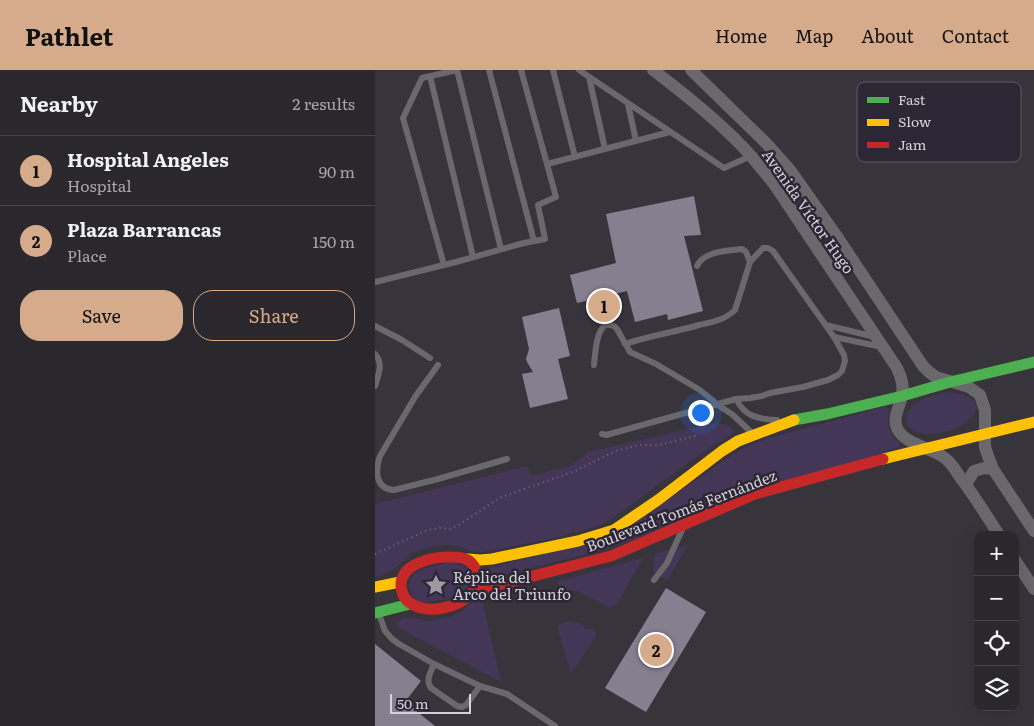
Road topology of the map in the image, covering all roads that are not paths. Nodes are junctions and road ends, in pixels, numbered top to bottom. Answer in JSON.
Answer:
{"nodes":[{"id":1,"x":457,"y":70,"type":"edge"},
{"id":2,"x":489,"y":70,"type":"edge"},
{"id":3,"x":521,"y":70,"type":"edge"},
{"id":4,"x":553,"y":70,"type":"edge"},
{"id":5,"x":579,"y":70,"type":"edge"},
{"id":6,"x":691,"y":70,"type":"edge"},
{"id":7,"x":660,"y":72,"type":"edge"},
{"id":8,"x":430,"y":76,"type":"junction"},
{"id":9,"x":589,"y":77,"type":"junction"},
{"id":10,"x":629,"y":104,"type":"junction"},
{"id":11,"x":670,"y":132,"type":"junction"},
{"id":12,"x":636,"y":140,"type":"junction"},
{"id":13,"x":605,"y":149,"type":"junction"},
{"id":14,"x":751,"y":156,"type":"junction"},
{"id":15,"x":575,"y":157,"type":"junction"},
{"id":16,"x":547,"y":164,"type":"junction"},
{"id":17,"x":790,"y":170,"type":"junction"},
{"id":18,"x":774,"y":184,"type":"junction"},
{"id":19,"x":534,"y":241,"type":"junction"},
{"id":20,"x":501,"y":249,"type":"junction"},
{"id":21,"x":473,"y":257,"type":"junction"},
{"id":22,"x":750,"y":262,"type":"junction"},
{"id":23,"x":444,"y":265,"type":"junction"},
{"id":24,"x":697,"y":266,"type":"dead end"},
{"id":25,"x":375,"y":282,"type":"edge"},
{"id":26,"x":826,"y":325,"type":"junction"},
{"id":27,"x":375,"y":326,"type":"edge"},
{"id":28,"x":834,"y":337,"type":"junction"},
{"id":29,"x":880,"y":342,"type":"junction"},
{"id":30,"x":625,"y":344,"type":"junction"},
{"id":31,"x":375,"y":354,"type":"edge"},
{"id":32,"x":430,"y":358,"type":"dead end"},
{"id":33,"x":1034,"y":362,"type":"edge"},
{"id":34,"x":438,"y":365,"type":"dead end"},
{"id":35,"x":594,"y":365,"type":"dead end"},
{"id":36,"x":950,"y":382,"type":"junction"},
{"id":37,"x":375,"y":386,"type":"edge"},
{"id":38,"x":902,"y":396,"type":"junction"},
{"id":39,"x":736,"y":400,"type":"junction"},
{"id":40,"x":718,"y":405,"type":"junction"},
{"id":41,"x":789,"y":421,"type":"junction"},
{"id":42,"x":1034,"y":422,"type":"edge"},
{"id":43,"x":985,"y":433,"type":"junction"},
{"id":44,"x":602,"y":434,"type":"dead end"},
{"id":45,"x":753,"y":435,"type":"junction"},
{"id":46,"x":925,"y":448,"type":"junction"},
{"id":47,"x":507,"y":459,"type":"dead end"},
{"id":48,"x":993,"y":469,"type":"junction"},
{"id":49,"x":966,"y":484,"type":"junction"},
{"id":50,"x":684,"y":524,"type":"junction"},
{"id":51,"x":996,"y":531,"type":"edge"},
{"id":52,"x":1034,"y":531,"type":"edge"},
{"id":53,"x":468,"y":559,"type":"junction"},
{"id":54,"x":1019,"y":566,"type":"edge"},
{"id":55,"x":654,"y":580,"type":"dead end"},
{"id":56,"x":400,"y":582,"type":"junction"},
{"id":57,"x":375,"y":587,"type":"edge"},
{"id":58,"x":1034,"y":589,"type":"edge"},
{"id":59,"x":475,"y":591,"type":"junction"},
{"id":60,"x":410,"y":604,"type":"junction"},
{"id":61,"x":377,"y":613,"type":"edge"},
{"id":62,"x":434,"y":664,"type":"junction"},
{"id":63,"x":480,"y":686,"type":"junction"},
{"id":64,"x":555,"y":726,"type":"edge"}],
"edges":[{"from":1,"to":8,"type":"lane"},
{"from":1,"to":20,"type":"lane"},
{"from":2,"to":19,"type":"lane"},
{"from":3,"to":16,"type":"lane"},
{"from":4,"to":15,"type":"lane"},
{"from":5,"to":9,"type":"lane"},
{"from":6,"to":17,"type":"street","name":"Avenida Víctor Hugo"},
{"from":7,"to":14,"type":"street","name":"Avenida Víctor Hugo"},
{"from":8,"to":21,"type":"lane"},
{"from":8,"to":23,"type":"lane"},
{"from":9,"to":10,"type":"lane"},
{"from":9,"to":13,"type":"lane"},
{"from":10,"to":11,"type":"lane"},
{"from":10,"to":12,"type":"lane"},
{"from":11,"to":12,"type":"lane"},
{"from":11,"to":14,"type":"lane"},
{"from":12,"to":13,"type":"lane"},
{"from":13,"to":15,"type":"lane"},
{"from":14,"to":18,"type":"street","name":"Avenida Víctor Hugo"},
{"from":15,"to":16,"type":"lane"},
{"from":16,"to":19,"type":"lane"},
{"from":17,"to":18,"type":"street"},
{"from":17,"to":36,"type":"street","name":"Avenida Víctor Hugo"},
{"from":18,"to":29,"type":"street","name":"Avenida Víctor Hugo"},
{"from":19,"to":20,"type":"lane"},
{"from":20,"to":21,"type":"lane"},
{"from":21,"to":23,"type":"lane"},
{"from":22,"to":24,"type":"lane"},
{"from":22,"to":26,"type":"lane"},
{"from":22,"to":30,"type":"lane"},
{"from":23,"to":25,"type":"lane"},
{"from":26,"to":28,"type":"lane"},
{"from":26,"to":29,"type":"lane"},
{"from":27,"to":32,"type":"lane"},
{"from":28,"to":29,"type":"lane"},
{"from":28,"to":39,"type":"lane"},
{"from":29,"to":38,"type":"street","name":"Avenida Víctor Hugo"},
{"from":30,"to":35,"type":"lane"},
{"from":30,"to":40,"type":"lane"},
{"from":31,"to":37,"type":"lane"},
{"from":33,"to":36,"type":"main road","name":"Boulevard Tomás Fernández"},
{"from":34,"to":47,"type":"lane"},
{"from":36,"to":38,"type":"main road","name":"Boulevard Tomás Fernández"},
{"from":36,"to":43,"type":"street"},
{"from":38,"to":41,"type":"main road","name":"Boulevard Tomás Fernández"},
{"from":38,"to":46,"type":"street"},
{"from":39,"to":40,"type":"lane"},
{"from":39,"to":41,"type":"lane"},
{"from":40,"to":44,"type":"lane"},
{"from":40,"to":45,"type":"lane"},
{"from":41,"to":45,"type":"main road","name":"Boulevard Tomás Fernández"},
{"from":42,"to":43,"type":"main road","name":"Boulevard Tomás Fernández"},
{"from":43,"to":46,"type":"main road","name":"Boulevard Tomás Fernández"},
{"from":43,"to":48,"type":"street"},
{"from":45,"to":53,"type":"main road","name":"Boulevard Tomás Fernández"},
{"from":46,"to":49,"type":"street"},
{"from":46,"to":50,"type":"main road","name":"Boulevard Tomás Fernández"},
{"from":48,"to":49,"type":"street"},
{"from":48,"to":52,"type":"street"},
{"from":49,"to":51,"type":"street"},
{"from":50,"to":55,"type":"lane"},
{"from":50,"to":59,"type":"main road","name":"Boulevard Tomás Fernández"},
{"from":53,"to":56,"type":"main road"},
{"from":53,"to":59,"type":"main road"},
{"from":54,"to":58,"type":"street"},
{"from":56,"to":57,"type":"main road"},
{"from":56,"to":60,"type":"main road"},
{"from":59,"to":60,"type":"main road"},
{"from":60,"to":61,"type":"main road"},
{"from":61,"to":62,"type":"lane"},
{"from":62,"to":63,"type":"lane"},
{"from":62,"to":63,"type":"lane"},
{"from":63,"to":64,"type":"lane"}]}
